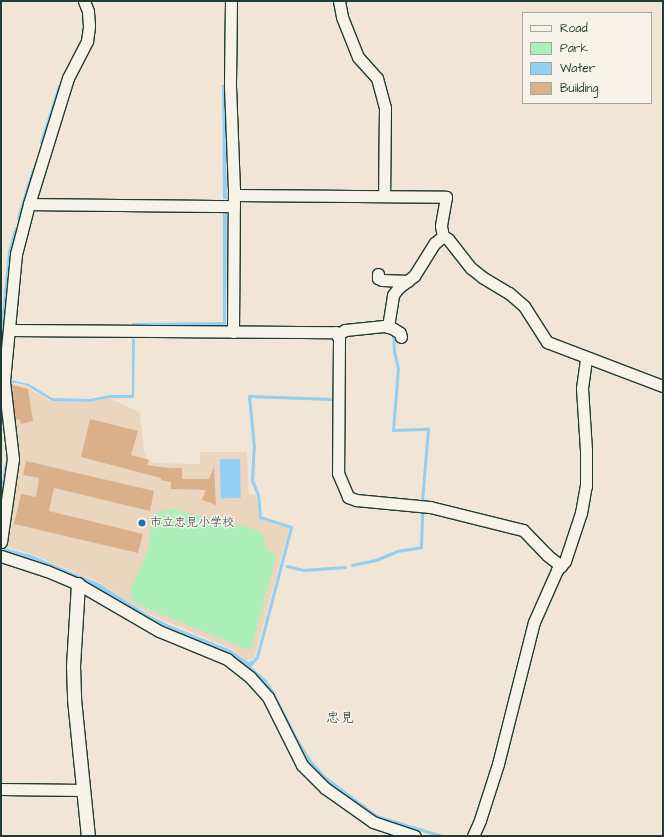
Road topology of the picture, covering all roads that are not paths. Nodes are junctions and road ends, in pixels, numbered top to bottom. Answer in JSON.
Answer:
{"nodes":[{"id":1,"x":84,"y":1,"type":"edge"},
{"id":2,"x":231,"y":1,"type":"edge"},
{"id":3,"x":339,"y":1,"type":"edge"},
{"id":4,"x":384,"y":196,"type":"junction"},
{"id":5,"x":234,"y":201,"type":"junction"},
{"id":6,"x":29,"y":204,"type":"junction"},
{"id":7,"x":443,"y":236,"type":"junction"},
{"id":8,"x":378,"y":274,"type":"dead end"},
{"id":9,"x":408,"y":281,"type":"junction"},
{"id":10,"x":388,"y":327,"type":"junction"},
{"id":11,"x":9,"y":330,"type":"junction"},
{"id":12,"x":232,"y":332,"type":"junction"},
{"id":13,"x":337,"y":335,"type":"junction"},
{"id":14,"x":401,"y":338,"type":"dead end"},
{"id":15,"x":586,"y":358,"type":"junction"},
{"id":16,"x":663,"y":386,"type":"edge"},
{"id":17,"x":1,"y":542,"type":"edge"},
{"id":18,"x":1,"y":556,"type":"edge"},
{"id":19,"x":561,"y":566,"type":"junction"},
{"id":20,"x":78,"y":584,"type":"junction"},
{"id":21,"x":1,"y":789,"type":"edge"},
{"id":22,"x":83,"y":790,"type":"junction"},
{"id":23,"x":88,"y":836,"type":"edge"},
{"id":24,"x":415,"y":836,"type":"edge"},
{"id":25,"x":473,"y":836,"type":"edge"}],
"edges":[{"from":1,"to":6,"type":"street"},
{"from":2,"to":5,"type":"street"},
{"from":3,"to":4,"type":"street"},
{"from":4,"to":5,"type":"street"},
{"from":4,"to":7,"type":"street"},
{"from":5,"to":6,"type":"street"},
{"from":5,"to":12,"type":"street"},
{"from":6,"to":11,"type":"street"},
{"from":7,"to":9,"type":"street"},
{"from":7,"to":15,"type":"street"},
{"from":8,"to":9,"type":"street"},
{"from":9,"to":10,"type":"street"},
{"from":10,"to":13,"type":"street"},
{"from":10,"to":14,"type":"street"},
{"from":11,"to":12,"type":"street"},
{"from":11,"to":17,"type":"street"},
{"from":12,"to":13,"type":"street"},
{"from":13,"to":19,"type":"street"},
{"from":15,"to":16,"type":"street"},
{"from":15,"to":19,"type":"street"},
{"from":18,"to":20,"type":"street"},
{"from":19,"to":25,"type":"street"},
{"from":20,"to":22,"type":"street"},
{"from":20,"to":24,"type":"street"},
{"from":21,"to":22,"type":"street"},
{"from":22,"to":23,"type":"street"}]}
